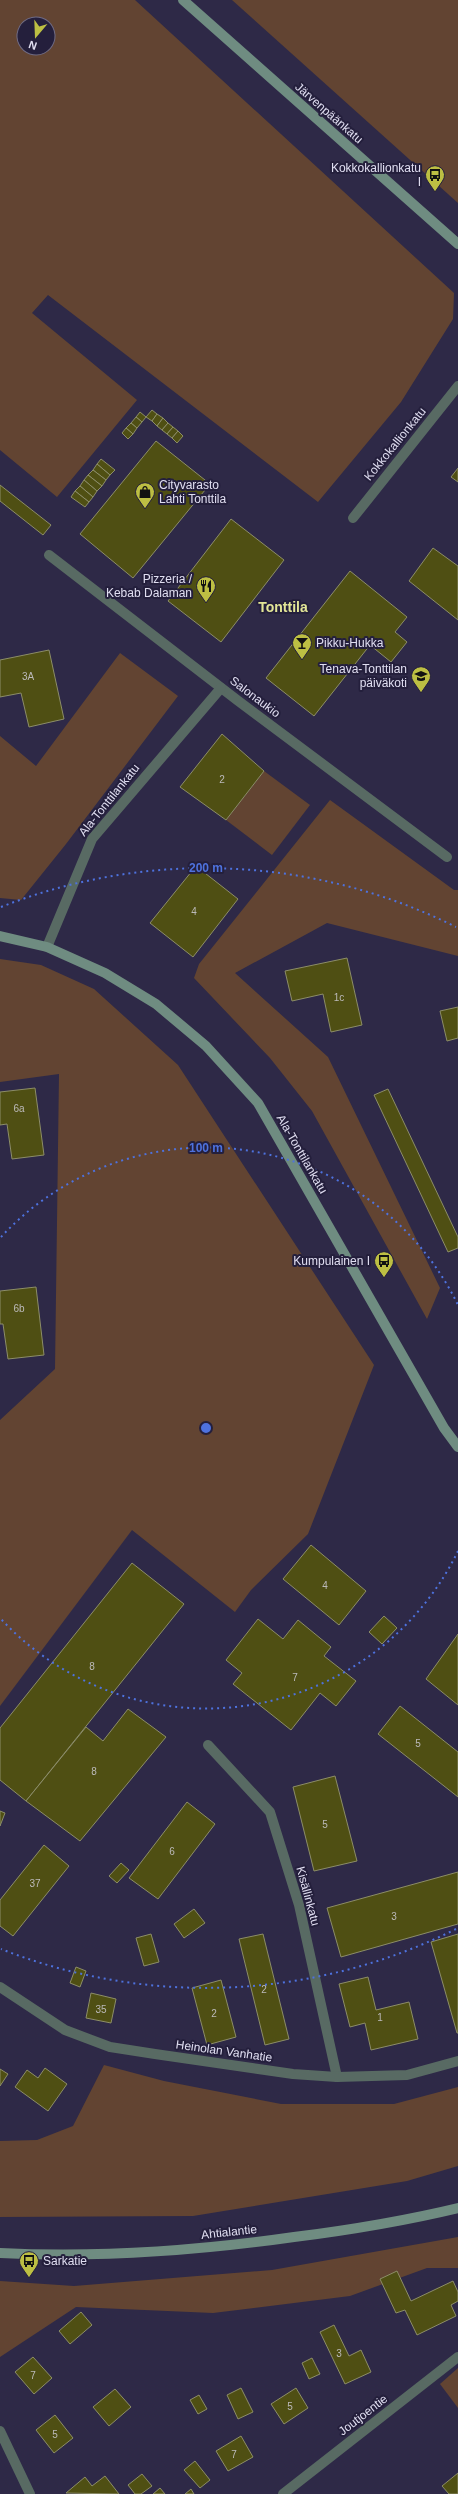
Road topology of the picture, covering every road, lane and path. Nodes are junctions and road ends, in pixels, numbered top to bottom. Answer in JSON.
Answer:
{"nodes":[{"id":1,"x":183,"y":0,"type":"edge"},
{"id":2,"x":458,"y":244,"type":"edge"},
{"id":3,"x":458,"y":386,"type":"edge"},
{"id":4,"x":353,"y":518,"type":"dead end"},
{"id":5,"x":49,"y":555,"type":"dead end"},
{"id":6,"x":221,"y":688,"type":"junction"},
{"id":7,"x":447,"y":857,"type":"dead end"},
{"id":8,"x":0,"y":936,"type":"edge"},
{"id":9,"x":47,"y":947,"type":"junction"},
{"id":10,"x":458,"y":1447,"type":"edge"},
{"id":11,"x":208,"y":1745,"type":"dead end"},
{"id":12,"x":0,"y":1987,"type":"edge"},
{"id":13,"x":458,"y":2061,"type":"edge"},
{"id":14,"x":337,"y":2077,"type":"junction"},
{"id":15,"x":458,"y":2208,"type":"edge"},
{"id":16,"x":0,"y":2253,"type":"edge"},
{"id":17,"x":458,"y":2357,"type":"edge"},
{"id":18,"x":0,"y":2431,"type":"edge"},
{"id":19,"x":30,"y":2494,"type":"edge"},
{"id":20,"x":283,"y":2494,"type":"edge"}],
"edges":[{"from":1,"to":2,"type":"street","name":"Järvenpäänkatu"},
{"from":3,"to":4,"type":"street","name":"Kokkokallionkatu"},
{"from":5,"to":6,"type":"street","name":"Salonaukio"},
{"from":6,"to":7,"type":"street","name":"Salonaukio"},
{"from":6,"to":9,"type":"street","name":"Ala-Tonttilankatu"},
{"from":8,"to":9,"type":"street","name":"Ala-Tonttilankatu"},
{"from":9,"to":10,"type":"street","name":"Ala-Tonttilankatu"},
{"from":11,"to":14,"type":"street","name":"Kisällinkatu"},
{"from":12,"to":14,"type":"street","name":"Heinolan Vanhatie"},
{"from":13,"to":14,"type":"street","name":"Heinolan Vanhatie"},
{"from":15,"to":16,"type":"street","name":"Ahtialantie"},
{"from":17,"to":20,"type":"street","name":"Joutjoentie"},
{"from":18,"to":19,"type":"street"}]}
